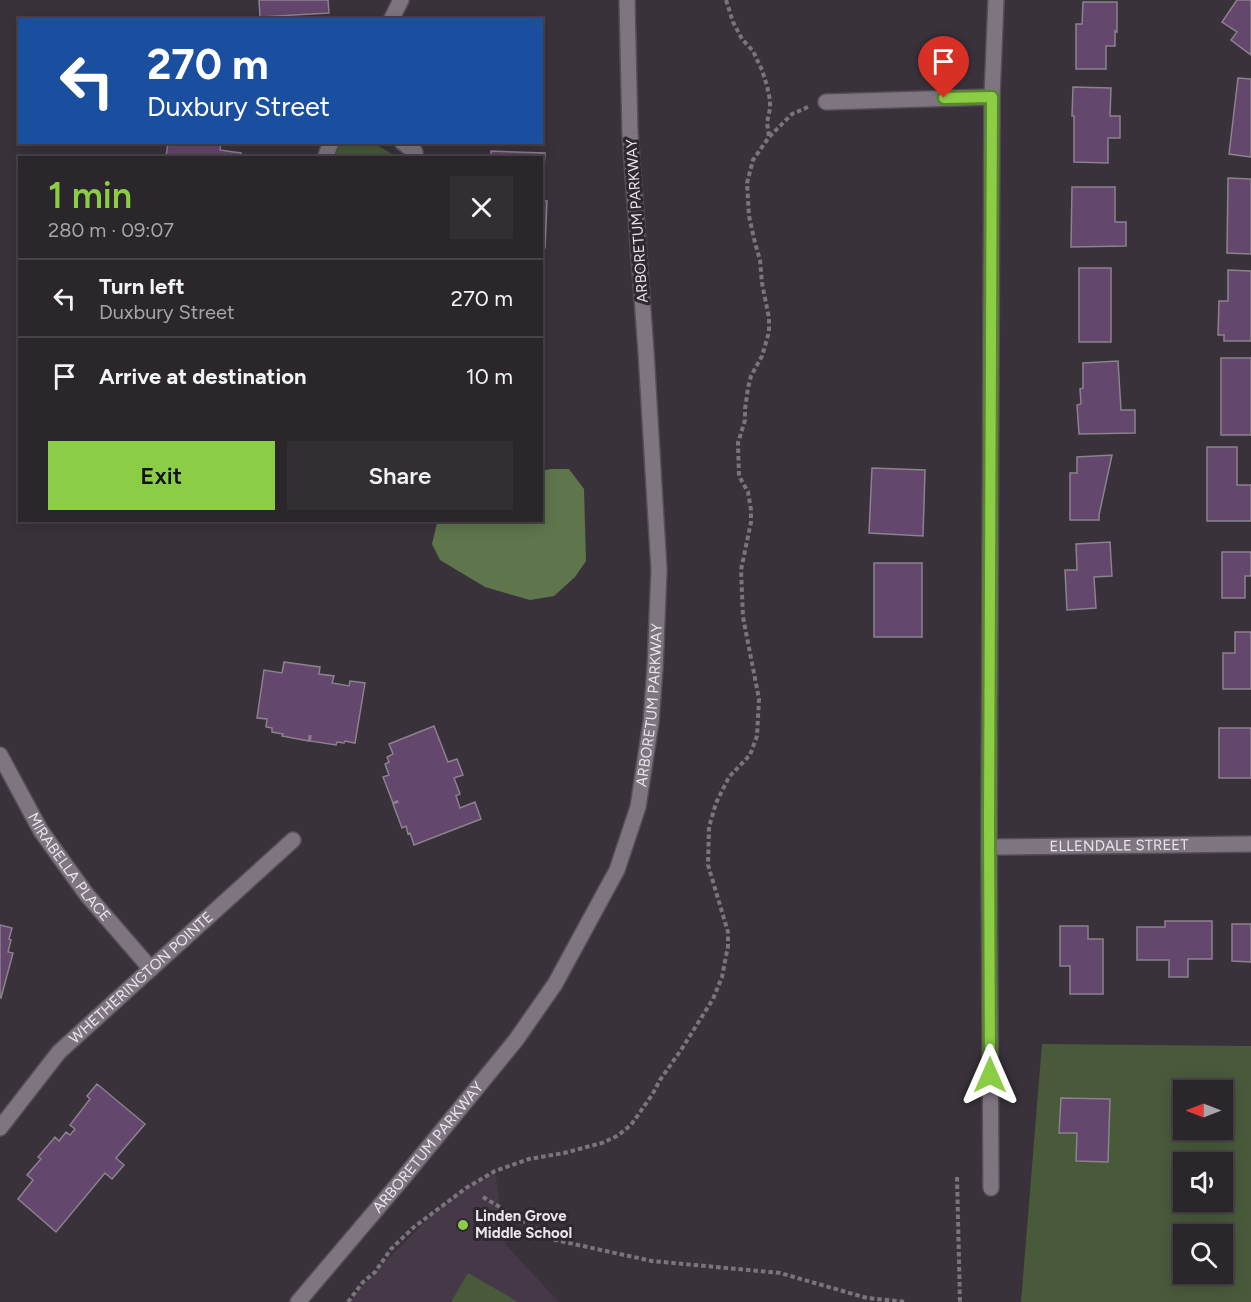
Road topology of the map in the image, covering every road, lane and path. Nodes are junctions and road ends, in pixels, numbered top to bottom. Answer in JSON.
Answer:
{"nodes":[{"id":1,"x":401,"y":0,"type":"edge"},
{"id":2,"x":627,"y":0,"type":"edge"},
{"id":3,"x":726,"y":0,"type":"edge"},
{"id":4,"x":996,"y":0,"type":"edge"},
{"id":5,"x":392,"y":18,"type":"edge"},
{"id":6,"x":992,"y":97,"type":"junction"},
{"id":7,"x":826,"y":102,"type":"joint"},
{"id":8,"x":770,"y":137,"type":"junction"},
{"id":9,"x":405,"y":144,"type":"edge"},
{"id":10,"x":416,"y":156,"type":"edge"},
{"id":11,"x":0,"y":755,"type":"edge"},
{"id":12,"x":293,"y":840,"type":"dead end"},
{"id":13,"x":1251,"y":844,"type":"edge"},
{"id":14,"x":989,"y":847,"type":"junction"},
{"id":15,"x":151,"y":969,"type":"junction"},
{"id":16,"x":0,"y":1128,"type":"edge"},
{"id":17,"x":957,"y":1177,"type":"dead end"},
{"id":18,"x":991,"y":1188,"type":"dead end"},
{"id":19,"x":483,"y":1197,"type":"dead end"},
{"id":20,"x":298,"y":1302,"type":"edge"},
{"id":21,"x":348,"y":1302,"type":"edge"},
{"id":22,"x":906,"y":1302,"type":"edge"},
{"id":23,"x":960,"y":1302,"type":"edge"}],
"edges":[{"from":1,"to":5,"type":"street"},
{"from":2,"to":20,"type":"street","name":"ARBORETUM PARKWAY"},
{"from":3,"to":8,"type":"path"},
{"from":4,"to":6,"type":"street"},
{"from":6,"to":7,"type":"street"},
{"from":6,"to":14,"type":"street"},
{"from":7,"to":8,"type":"path"},
{"from":8,"to":21,"type":"path"},
{"from":9,"to":10,"type":"street"},
{"from":11,"to":15,"type":"street","name":"MIRABELLA PLACE"},
{"from":12,"to":15,"type":"street","name":"WHETHERINGTON POINTE"},
{"from":13,"to":14,"type":"street","name":"ELLENDALE STREET"},
{"from":14,"to":18,"type":"street"},
{"from":15,"to":16,"type":"street","name":"WHETHERINGTON POINTE"},
{"from":17,"to":23,"type":"path"},
{"from":19,"to":22,"type":"path"}]}
